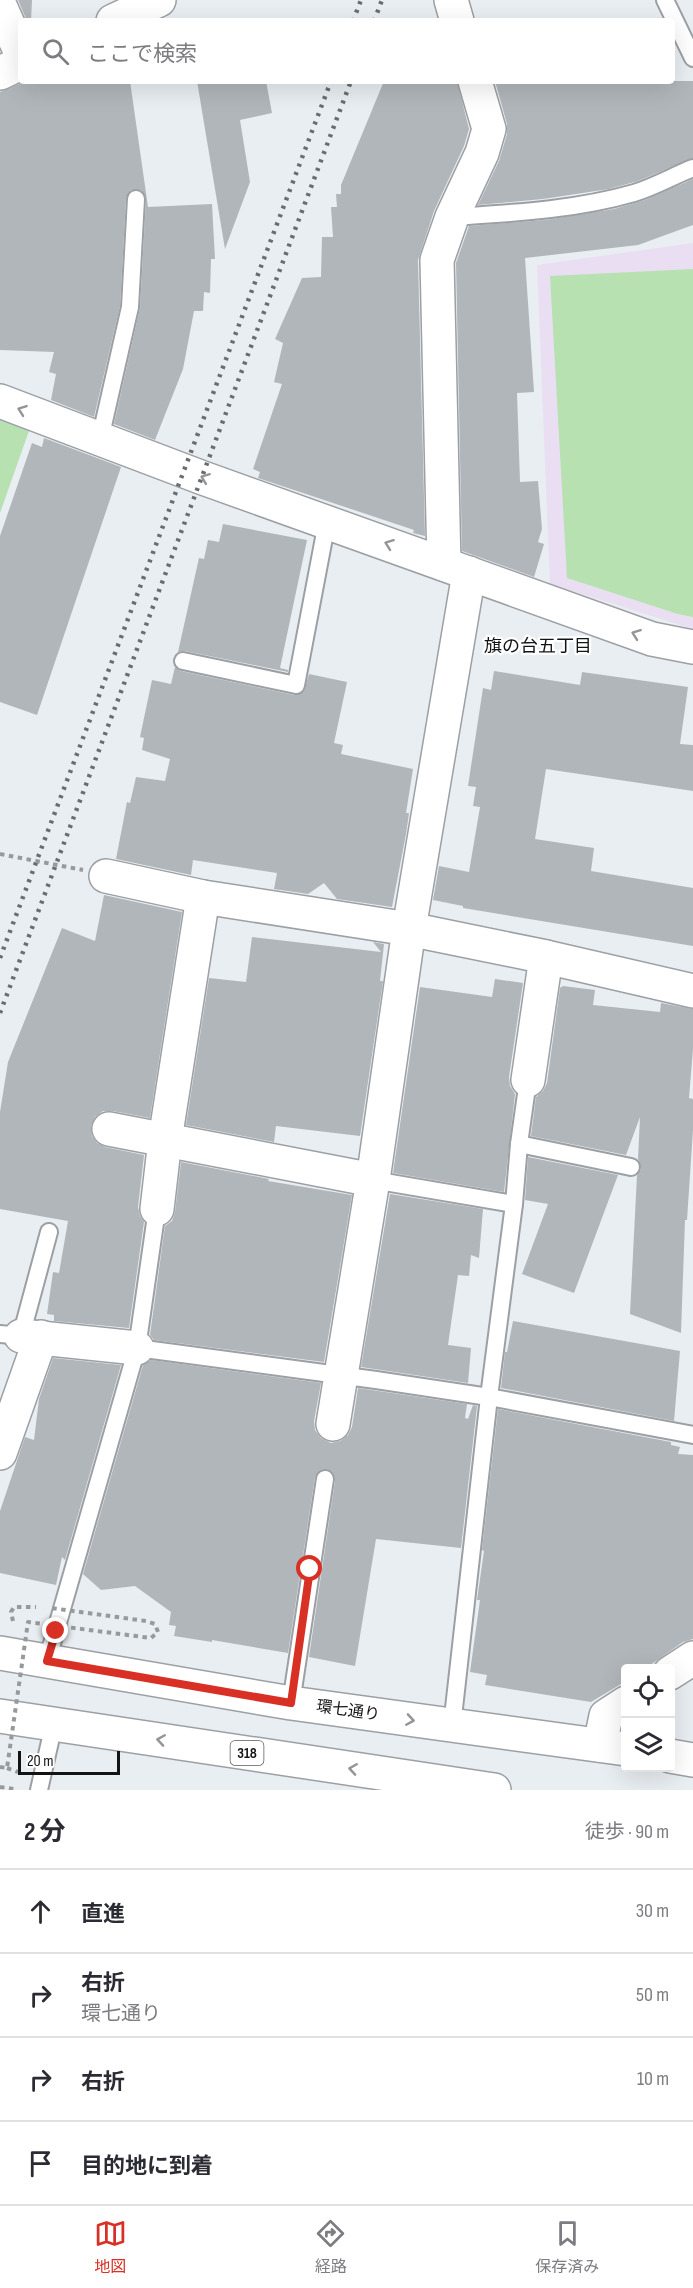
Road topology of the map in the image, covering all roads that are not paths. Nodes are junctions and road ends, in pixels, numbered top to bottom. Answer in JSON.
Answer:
{"nodes":[{"id":1,"x":159,"y":0,"type":"edge"},
{"id":2,"x":450,"y":0,"type":"edge"},
{"id":3,"x":665,"y":0,"type":"edge"},
{"id":4,"x":0,"y":6,"type":"edge"},
{"id":5,"x":120,"y":18,"type":"edge"},
{"id":6,"x":456,"y":18,"type":"edge"},
{"id":7,"x":674,"y":18,"type":"edge"},
{"id":8,"x":675,"y":21,"type":"edge"},
{"id":9,"x":18,"y":46,"type":"edge"},
{"id":10,"x":693,"y":58,"type":"edge"},
{"id":11,"x":18,"y":64,"type":"edge"},
{"id":12,"x":0,"y":73,"type":"edge"},
{"id":13,"x":476,"y":84,"type":"edge"},
{"id":14,"x":693,"y":168,"type":"edge"},
{"id":15,"x":136,"y":199,"type":"dead end"},
{"id":16,"x":452,"y":217,"type":"junction"},
{"id":17,"x":0,"y":402,"type":"edge"},
{"id":18,"x":100,"y":438,"type":"junction"},
{"id":19,"x":327,"y":522,"type":"junction"},
{"id":20,"x":456,"y":568,"type":"junction"},
{"id":21,"x":693,"y":647,"type":"edge"},
{"id":22,"x":183,"y":661,"type":"dead end"},
{"id":23,"x":94,"y":873,"type":"road end"},
{"id":24,"x":203,"y":897,"type":"junction"},
{"id":25,"x":409,"y":929,"type":"junction"},
{"id":26,"x":546,"y":957,"type":"junction"},
{"id":27,"x":693,"y":991,"type":"edge"},
{"id":28,"x":528,"y":1080,"type":"joint"},
{"id":29,"x":108,"y":1129,"type":"dead end"},
{"id":30,"x":165,"y":1140,"type":"junction"},
{"id":31,"x":519,"y":1144,"type":"junction"},
{"id":32,"x":631,"y":1167,"type":"dead end"},
{"id":33,"x":373,"y":1180,"type":"junction"},
{"id":34,"x":514,"y":1204,"type":"junction"},
{"id":35,"x":157,"y":1209,"type":"joint"},
{"id":36,"x":50,"y":1232,"type":"dead end"},
{"id":37,"x":21,"y":1336,"type":"edge"},
{"id":38,"x":137,"y":1348,"type":"junction"},
{"id":39,"x":342,"y":1375,"type":"junction"},
{"id":40,"x":489,"y":1397,"type":"junction"},
{"id":41,"x":333,"y":1424,"type":"dead end"},
{"id":42,"x":693,"y":1435,"type":"edge"},
{"id":43,"x":0,"y":1453,"type":"edge"},
{"id":44,"x":325,"y":1479,"type":"dead end"},
{"id":45,"x":0,"y":1653,"type":"edge"},
{"id":46,"x":693,"y":1658,"type":"edge"},
{"id":47,"x":47,"y":1661,"type":"junction"},
{"id":48,"x":675,"y":1670,"type":"edge"},
{"id":49,"x":291,"y":1703,"type":"junction"},
{"id":50,"x":621,"y":1706,"type":"edge"},
{"id":51,"x":0,"y":1716,"type":"edge"},
{"id":52,"x":54,"y":1724,"type":"junction"},
{"id":53,"x":452,"y":1726,"type":"junction"},
{"id":54,"x":613,"y":1747,"type":"edge"},
{"id":55,"x":675,"y":1757,"type":"edge"},
{"id":56,"x":693,"y":1760,"type":"edge"},
{"id":57,"x":455,"y":1788,"type":"edge"},
{"id":58,"x":39,"y":1790,"type":"edge"},
{"id":59,"x":494,"y":1790,"type":"edge"}],
"edges":[{"from":1,"to":5,"type":"street"},
{"from":2,"to":6,"type":"street"},
{"from":3,"to":7,"type":"lane"},
{"from":4,"to":9,"type":"street"},
{"from":8,"to":10,"type":"lane"},
{"from":11,"to":12,"type":"street"},
{"from":13,"to":16,"type":"street"},
{"from":14,"to":16,"type":"lane"},
{"from":15,"to":18,"type":"lane"},
{"from":16,"to":20,"type":"street"},
{"from":18,"to":17,"type":"street","one_way":true},
{"from":19,"to":18,"type":"street","one_way":true},
{"from":20,"to":19,"type":"street","one_way":true},
{"from":19,"to":22,"type":"lane"},
{"from":21,"to":20,"type":"street","one_way":true},
{"from":20,"to":25,"type":"street"},
{"from":23,"to":24,"type":"street"},
{"from":24,"to":25,"type":"street"},
{"from":24,"to":30,"type":"street"},
{"from":25,"to":26,"type":"street"},
{"from":25,"to":33,"type":"street"},
{"from":26,"to":27,"type":"street"},
{"from":26,"to":28,"type":"street"},
{"from":28,"to":31,"type":"lane"},
{"from":29,"to":30,"type":"street"},
{"from":30,"to":33,"type":"street"},
{"from":30,"to":35,"type":"street"},
{"from":31,"to":32,"type":"lane"},
{"from":31,"to":34,"type":"lane"},
{"from":33,"to":34,"type":"lane"},
{"from":33,"to":39,"type":"street"},
{"from":34,"to":40,"type":"lane"},
{"from":35,"to":38,"type":"lane"},
{"from":36,"to":37,"type":"lane"},
{"from":37,"to":38,"type":"street"},
{"from":37,"to":43,"type":"street"},
{"from":38,"to":39,"type":"lane"},
{"from":38,"to":47,"type":"lane"},
{"from":39,"to":40,"type":"lane"},
{"from":39,"to":41,"type":"street"},
{"from":40,"to":42,"type":"lane"},
{"from":40,"to":53,"type":"lane"},
{"from":44,"to":49,"type":"lane"},
{"from":45,"to":47,"type":"street","name":"環七通り"},
{"from":46,"to":48,"type":"street"},
{"from":47,"to":49,"type":"street","name":"環七通り"},
{"from":49,"to":53,"type":"street","name":"環七通り","one_way":true},
{"from":50,"to":54,"type":"street"},
{"from":51,"to":52,"type":"street","number":"318"},
{"from":57,"to":52,"type":"street","number":"318","one_way":true},
{"from":52,"to":58,"type":"lane"},
{"from":53,"to":54,"type":"street","name":"環七通り"},
{"from":55,"to":56,"type":"street"},
{"from":57,"to":59,"type":"street","number":"318"}]}
